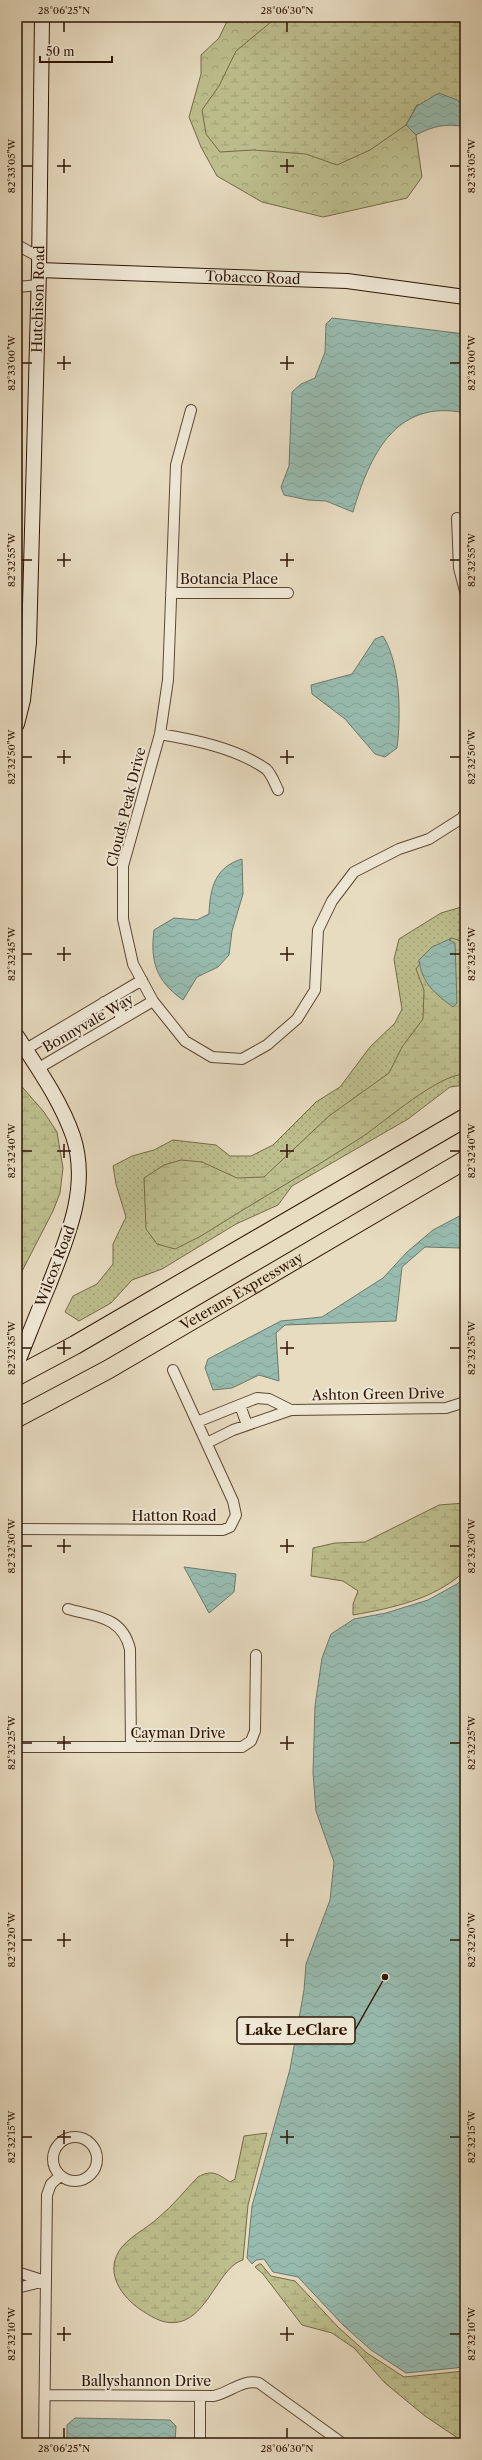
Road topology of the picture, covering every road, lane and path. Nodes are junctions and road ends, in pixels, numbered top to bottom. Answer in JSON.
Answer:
{"nodes":[{"id":1,"x":42,"y":17,"type":"edge"},
{"id":2,"x":17,"y":245,"type":"edge"},
{"id":3,"x":39,"y":263,"type":"junction"},
{"id":4,"x":39,"y":285,"type":"junction"},
{"id":5,"x":17,"y":287,"type":"edge"},
{"id":6,"x":465,"y":297,"type":"edge"},
{"id":7,"x":191,"y":410,"type":"dead end"},
{"id":8,"x":457,"y":518,"type":"dead end"},
{"id":9,"x":465,"y":591,"type":"edge"},
{"id":10,"x":171,"y":593,"type":"junction"},
{"id":11,"x":288,"y":593,"type":"dead end"},
{"id":12,"x":17,"y":724,"type":"edge"},
{"id":13,"x":160,"y":734,"type":"junction"},
{"id":14,"x":278,"y":790,"type":"dead end"},
{"id":15,"x":464,"y":817,"type":"edge"},
{"id":16,"x":142,"y":980,"type":"junction"},
{"id":17,"x":153,"y":1001,"type":"junction"},
{"id":18,"x":104,"y":1002,"type":"junction"},
{"id":19,"x":120,"y":1019,"type":"junction"},
{"id":20,"x":17,"y":1036,"type":"edge"},
{"id":21,"x":26,"y":1049,"type":"junction"},
{"id":22,"x":37,"y":1069,"type":"junction"},
{"id":23,"x":465,"y":1118,"type":"edge"},
{"id":24,"x":465,"y":1148,"type":"edge"},
{"id":25,"x":465,"y":1160,"type":"edge"},
{"id":26,"x":17,"y":1364,"type":"edge"},
{"id":27,"x":173,"y":1370,"type":"dead end"},
{"id":28,"x":17,"y":1376,"type":"edge"},
{"id":29,"x":465,"y":1402,"type":"edge"},
{"id":30,"x":17,"y":1405,"type":"edge"},
{"id":31,"x":240,"y":1405,"type":"junction"},
{"id":32,"x":291,"y":1410,"type":"junction"},
{"id":33,"x":17,"y":1418,"type":"edge"},
{"id":34,"x":197,"y":1422,"type":"junction"},
{"id":35,"x":247,"y":1425,"type":"junction"},
{"id":36,"x":207,"y":1443,"type":"junction"},
{"id":37,"x":17,"y":1529,"type":"edge"},
{"id":38,"x":68,"y":1609,"type":"dead end"},
{"id":39,"x":256,"y":1655,"type":"dead end"},
{"id":40,"x":17,"y":1747,"type":"edge"},
{"id":41,"x":130,"y":1747,"type":"junction"},
{"id":42,"x":60,"y":2176,"type":"junction"},
{"id":43,"x":17,"y":2272,"type":"edge"},
{"id":44,"x":45,"y":2280,"type":"junction"},
{"id":45,"x":17,"y":2288,"type":"edge"},
{"id":46,"x":45,"y":2395,"type":"junction"},
{"id":47,"x":200,"y":2396,"type":"junction"},
{"id":48,"x":44,"y":2443,"type":"edge"},
{"id":49,"x":200,"y":2443,"type":"edge"},
{"id":50,"x":342,"y":2443,"type":"edge"}],
"edges":[{"from":1,"to":3,"type":"street","name":"Hutchison Road"},
{"from":2,"to":3,"type":"street","name":"Tobacco Road"},
{"from":3,"to":4,"type":"street","name":"Hutchison Road"},
{"from":3,"to":6,"type":"street","name":"Tobacco Road"},
{"from":4,"to":5,"type":"street"},
{"from":4,"to":12,"type":"street","name":"Hutchison Road"},
{"from":7,"to":10,"type":"street","name":"Clouds Peak Drive"},
{"from":8,"to":9,"type":"street"},
{"from":10,"to":11,"type":"street","name":"Botancia Place"},
{"from":10,"to":13,"type":"street","name":"Clouds Peak Drive"},
{"from":13,"to":14,"type":"street"},
{"from":13,"to":16,"type":"street","name":"Clouds Peak Drive"},
{"from":15,"to":17,"type":"street","name":"Clouds Peak Drive"},
{"from":16,"to":17,"type":"street","name":"Clouds Peak Drive"},
{"from":16,"to":18,"type":"street","name":"Bonnyvale Way"},
{"from":17,"to":19,"type":"street","name":"Bonnyvale Way"},
{"from":18,"to":19,"type":"street"},
{"from":18,"to":21,"type":"street","name":"Bonnyvale Way"},
{"from":19,"to":22,"type":"street","name":"Bonnyvale Way"},
{"from":20,"to":21,"type":"street","name":"Wilcox Road"},
{"from":21,"to":22,"type":"street","name":"Wilcox Road"},
{"from":22,"to":26,"type":"street","name":"Wilcox Road"},
{"from":23,"to":28,"type":"highway"},
{"from":24,"to":30,"type":"highway"},
{"from":25,"to":33,"type":"highway","name":"Veterans Expressway"},
{"from":27,"to":34,"type":"street","name":"Hatton Road"},
{"from":29,"to":32,"type":"street","name":"Ashton Green Drive"},
{"from":31,"to":32,"type":"street","name":"Ashton Green Drive"},
{"from":31,"to":34,"type":"street","name":"Ashton Green Drive"},
{"from":31,"to":35,"type":"street"},
{"from":32,"to":35,"type":"street","name":"Ashton Green Drive"},
{"from":34,"to":36,"type":"street","name":"Hatton Road"},
{"from":35,"to":36,"type":"street","name":"Ashton Green Drive"},
{"from":36,"to":37,"type":"street","name":"Hatton Road"},
{"from":38,"to":41,"type":"street"},
{"from":39,"to":41,"type":"street","name":"Cayman Drive"},
{"from":40,"to":41,"type":"street","name":"Cayman Drive"},
{"from":42,"to":42,"type":"street"},
{"from":42,"to":44,"type":"street"},
{"from":43,"to":44,"type":"street"},
{"from":44,"to":45,"type":"street"},
{"from":44,"to":46,"type":"street"},
{"from":46,"to":47,"type":"street","name":"Ballyshannon Drive"},
{"from":46,"to":48,"type":"street"},
{"from":47,"to":49,"type":"street"},
{"from":47,"to":50,"type":"street","name":"Ballyshannon Drive"}]}
